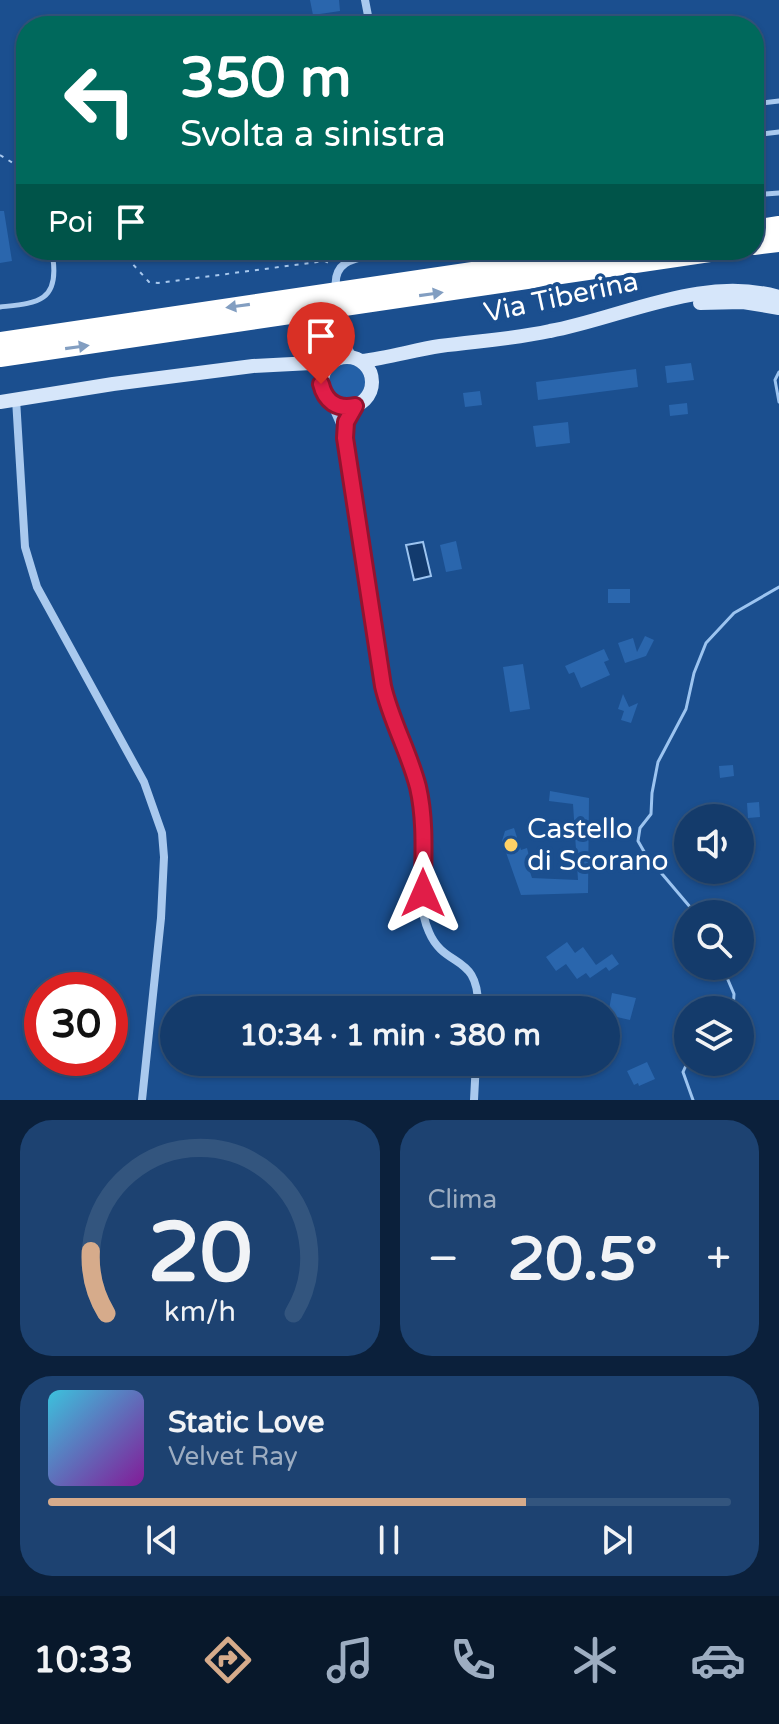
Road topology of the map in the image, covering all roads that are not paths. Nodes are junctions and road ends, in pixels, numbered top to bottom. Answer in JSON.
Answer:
{"nodes":[{"id":1,"x":53,"y":260,"type":"edge"},
{"id":2,"x":351,"y":260,"type":"edge"},
{"id":3,"x":559,"y":260,"type":"edge"},
{"id":4,"x":651,"y":260,"type":"edge"},
{"id":5,"x":779,"y":297,"type":"edge"},
{"id":6,"x":352,"y":298,"type":"junction"},
{"id":7,"x":317,"y":303,"type":"junction"},
{"id":8,"x":0,"y":307,"type":"edge"},
{"id":9,"x":779,"y":308,"type":"edge"},
{"id":10,"x":601,"y":320,"type":"junction"},
{"id":11,"x":342,"y":338,"type":"junction"},
{"id":12,"x":0,"y":341,"type":"edge"},
{"id":13,"x":401,"y":355,"type":"junction"},
{"id":14,"x":0,"y":358,"type":"edge"},
{"id":15,"x":346,"y":360,"type":"junction"},
{"id":16,"x":281,"y":365,"type":"junction"},
{"id":17,"x":321,"y":384,"type":"junction"},
{"id":18,"x":372,"y":385,"type":"junction"},
{"id":19,"x":16,"y":399,"type":"junction"},
{"id":20,"x":330,"y":401,"type":"junction"},
{"id":21,"x":0,"y":402,"type":"edge"},
{"id":22,"x":355,"y":406,"type":"junction"},
{"id":23,"x":345,"y":438,"type":"junction"},
{"id":24,"x":478,"y":996,"type":"edge"},
{"id":25,"x":475,"y":1076,"type":"edge"},
{"id":26,"x":142,"y":1100,"type":"edge"},
{"id":27,"x":474,"y":1100,"type":"edge"}],
"edges":[{"from":1,"to":8,"type":"lane"},
{"from":2,"to":11,"type":"street"},
{"from":3,"to":6,"type":"highway"},
{"from":6,"to":4,"type":"highway","one_way":true},
{"from":5,"to":10,"type":"main road","name":"Via Tiberina"},
{"from":6,"to":7,"type":"highway"},
{"from":7,"to":12,"type":"highway","one_way":true},
{"from":14,"to":7,"type":"highway","one_way":true},
{"from":9,"to":10,"type":"main road"},
{"from":10,"to":13,"type":"main road","name":"Via Tiberina"},
{"from":11,"to":15,"type":"street"},
{"from":11,"to":15,"type":"street"},
{"from":13,"to":15,"type":"main road","name":"Via Tiberina"},
{"from":13,"to":18,"type":"main road"},
{"from":15,"to":16,"type":"main road","name":"Via Tiberina"},
{"from":15,"to":17,"type":"main road"},
{"from":15,"to":18,"type":"main road"},
{"from":16,"to":17,"type":"main road"},
{"from":16,"to":19,"type":"main road"},
{"from":17,"to":20,"type":"main road"},
{"from":18,"to":22,"type":"main road"},
{"from":19,"to":21,"type":"main road"},
{"from":19,"to":26,"type":"street"},
{"from":20,"to":22,"type":"main road"},
{"from":20,"to":23,"type":"street"},
{"from":22,"to":23,"type":"street"},
{"from":23,"to":24,"type":"street"},
{"from":25,"to":27,"type":"street"}]}
